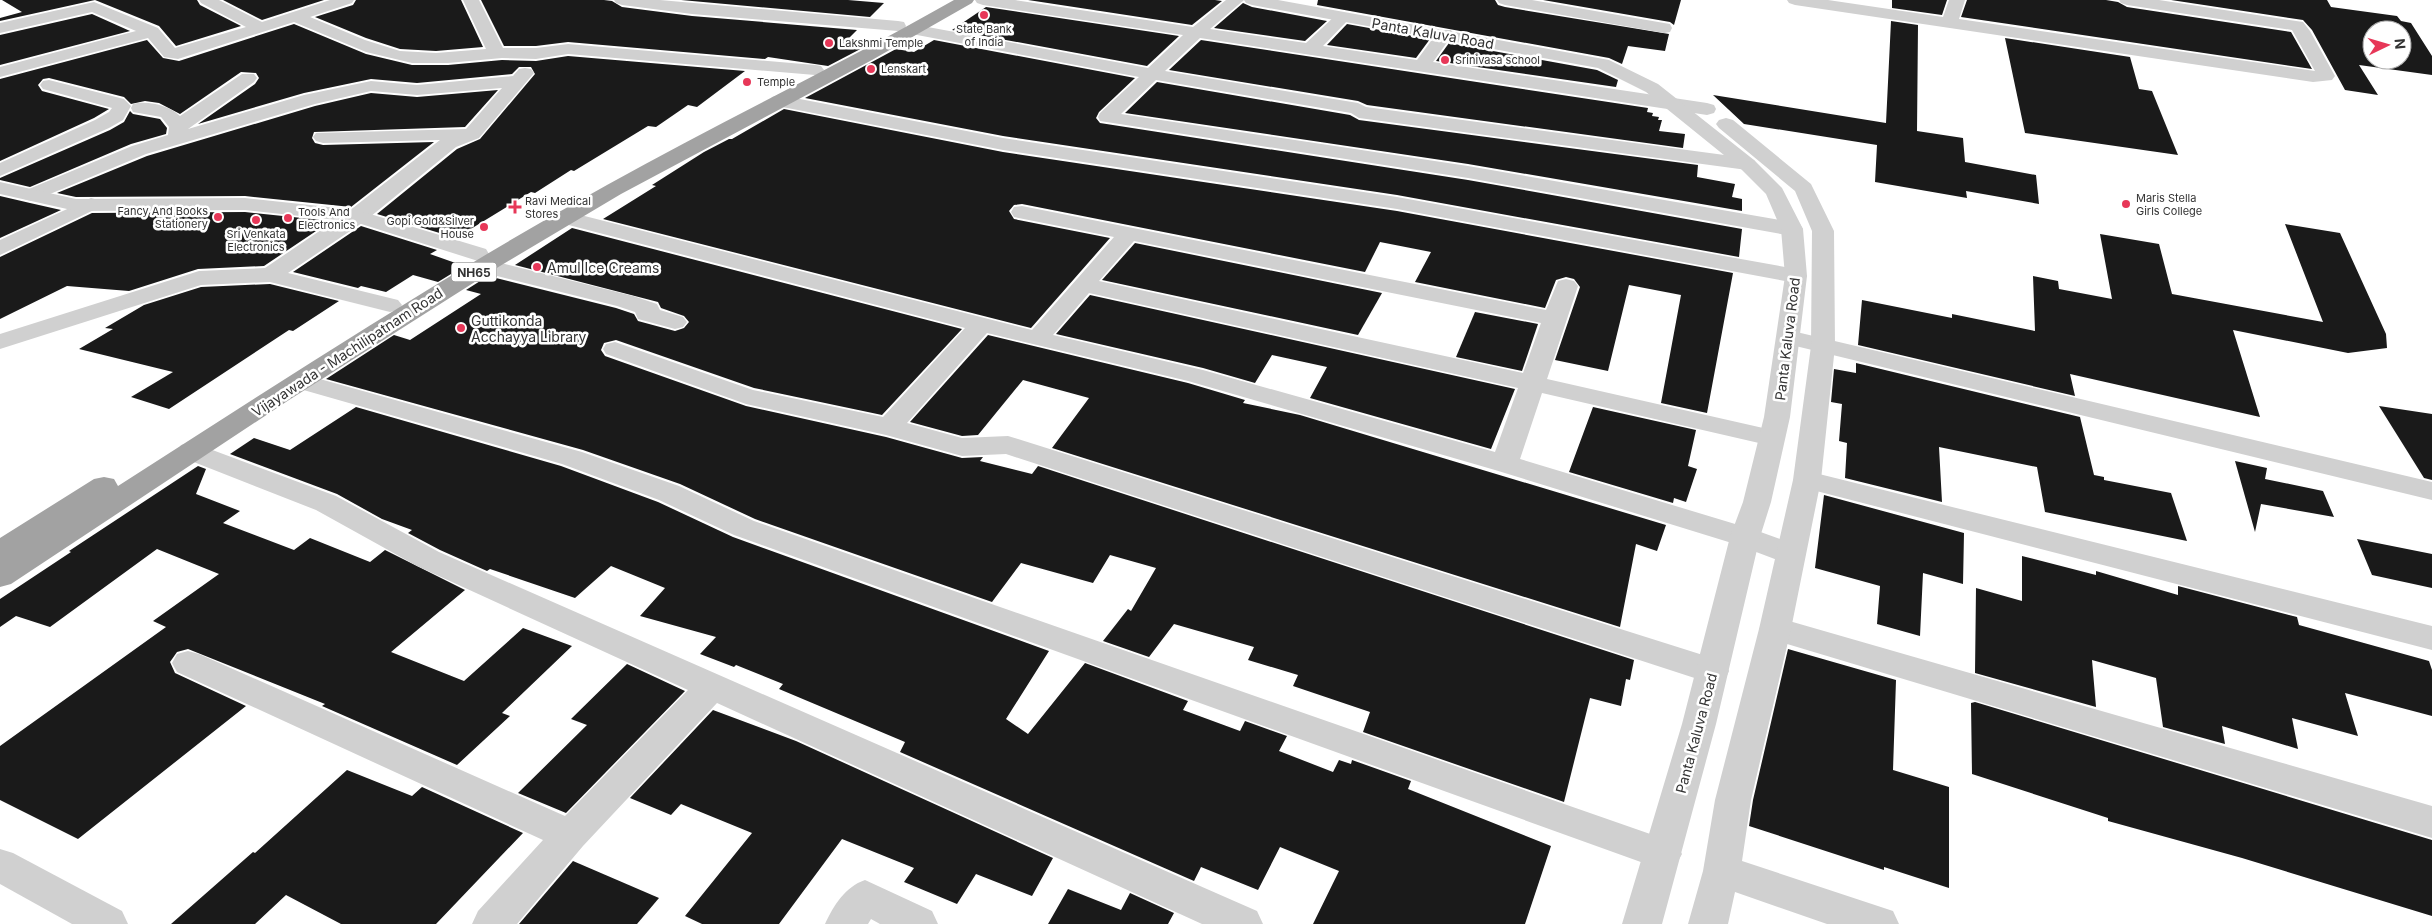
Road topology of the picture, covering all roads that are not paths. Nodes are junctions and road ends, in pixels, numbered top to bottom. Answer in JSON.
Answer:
{"nodes":[{"id":1,"x":207,"y":0,"type":"edge"},
{"id":2,"x":346,"y":0,"type":"edge"},
{"id":3,"x":471,"y":0,"type":"edge"},
{"id":4,"x":622,"y":0,"type":"edge"},
{"id":5,"x":938,"y":0,"type":"edge"},
{"id":6,"x":966,"y":0,"type":"edge"},
{"id":7,"x":983,"y":0,"type":"edge"},
{"id":8,"x":1236,"y":0,"type":"edge"},
{"id":9,"x":1252,"y":0,"type":"edge"},
{"id":10,"x":1302,"y":0,"type":"edge"},
{"id":11,"x":1505,"y":0,"type":"edge"},
{"id":12,"x":1795,"y":0,"type":"edge"},
{"id":13,"x":1957,"y":0,"type":"edge"},
{"id":14,"x":2127,"y":0,"type":"edge"},
{"id":15,"x":81,"y":4,"type":"edge"},
{"id":16,"x":1115,"y":4,"type":"dead end"},
{"id":17,"x":293,"y":16,"type":"junction"},
{"id":18,"x":1343,"y":17,"type":"junction"},
{"id":19,"x":1096,"y":18,"type":"junction"},
{"id":20,"x":1950,"y":22,"type":"junction"},
{"id":21,"x":260,"y":27,"type":"junction"},
{"id":22,"x":0,"y":28,"type":"edge"},
{"id":23,"x":907,"y":28,"type":"junction"},
{"id":24,"x":1664,"y":28,"type":"dead end"},
{"id":25,"x":152,"y":32,"type":"junction"},
{"id":26,"x":1195,"y":33,"type":"junction"},
{"id":27,"x":1445,"y":34,"type":"junction"},
{"id":28,"x":1309,"y":50,"type":"junction"},
{"id":29,"x":497,"y":53,"type":"junction"},
{"id":30,"x":542,"y":54,"type":"junction"},
{"id":31,"x":1421,"y":66,"type":"junction"},
{"id":32,"x":815,"y":70,"type":"junction"},
{"id":33,"x":0,"y":72,"type":"edge"},
{"id":34,"x":1151,"y":74,"type":"junction"},
{"id":35,"x":248,"y":78,"type":"dead end"},
{"id":36,"x":518,"y":81,"type":"junction"},
{"id":37,"x":49,"y":85,"type":"dead end"},
{"id":38,"x":779,"y":101,"type":"junction"},
{"id":39,"x":1675,"y":106,"type":"junction"},
{"id":40,"x":140,"y":108,"type":"dead end"},
{"id":41,"x":1708,"y":109,"type":"junction"},
{"id":42,"x":177,"y":132,"type":"junction"},
{"id":43,"x":472,"y":134,"type":"junction"},
{"id":44,"x":323,"y":137,"type":"dead end"},
{"id":45,"x":1747,"y":164,"type":"junction"},
{"id":46,"x":0,"y":170,"type":"edge"},
{"id":47,"x":0,"y":188,"type":"edge"},
{"id":48,"x":31,"y":195,"type":"junction"},
{"id":49,"x":91,"y":204,"type":"junction"},
{"id":50,"x":1022,"y":212,"type":"dead end"},
{"id":51,"x":357,"y":216,"type":"junction"},
{"id":52,"x":565,"y":217,"type":"junction"},
{"id":53,"x":1792,"y":229,"type":"junction"},
{"id":54,"x":1128,"y":234,"type":"junction"},
{"id":55,"x":0,"y":248,"type":"edge"},
{"id":56,"x":482,"y":260,"type":"junction"},
{"id":57,"x":270,"y":275,"type":"junction"},
{"id":58,"x":1796,"y":276,"type":"junction"},
{"id":59,"x":1084,"y":285,"type":"junction"},
{"id":60,"x":1566,"y":286,"type":"dead end"},
{"id":61,"x":390,"y":305,"type":"junction"},
{"id":62,"x":1556,"y":319,"type":"junction"},
{"id":63,"x":675,"y":322,"type":"dead end"},
{"id":64,"x":981,"y":325,"type":"junction"},
{"id":65,"x":1788,"y":337,"type":"junction"},
{"id":66,"x":1037,"y":339,"type":"junction"},
{"id":67,"x":0,"y":342,"type":"edge"},
{"id":68,"x":1823,"y":346,"type":"junction"},
{"id":69,"x":615,"y":349,"type":"dead end"},
{"id":70,"x":302,"y":382,"type":"junction"},
{"id":71,"x":1532,"y":384,"type":"junction"},
{"id":72,"x":889,"y":427,"type":"junction"},
{"id":73,"x":1772,"y":438,"type":"junction"},
{"id":74,"x":191,"y":452,"type":"junction"},
{"id":75,"x":1505,"y":464,"type":"junction"},
{"id":76,"x":1807,"y":480,"type":"junction"},
{"id":77,"x":2432,"y":491,"type":"edge"},
{"id":78,"x":1745,"y":537,"type":"junction"},
{"id":79,"x":0,"y":552,"type":"edge"},
{"id":80,"x":1791,"y":554,"type":"junction"},
{"id":81,"x":0,"y":576,"type":"edge"},
{"id":82,"x":1775,"y":629,"type":"junction"},
{"id":83,"x":2432,"y":638,"type":"edge"},
{"id":84,"x":188,"y":663,"type":"dead end"},
{"id":85,"x":1713,"y":671,"type":"junction"},
{"id":86,"x":713,"y":685,"type":"junction"},
{"id":87,"x":2432,"y":822,"type":"edge"},
{"id":88,"x":570,"y":835,"type":"junction"},
{"id":89,"x":1662,"y":854,"type":"junction"},
{"id":90,"x":0,"y":865,"type":"edge"},
{"id":91,"x":1722,"y":871,"type":"junction"},
{"id":92,"x":108,"y":924,"type":"edge"},
{"id":93,"x":492,"y":924,"type":"edge"},
{"id":94,"x":845,"y":924,"type":"edge"},
{"id":95,"x":918,"y":924,"type":"edge"},
{"id":96,"x":1243,"y":924,"type":"edge"},
{"id":97,"x":1642,"y":924,"type":"edge"},
{"id":98,"x":1708,"y":924,"type":"edge"},
{"id":99,"x":1879,"y":924,"type":"edge"}],
"edges":[{"from":1,"to":21,"type":"street"},
{"from":2,"to":17,"type":"street"},
{"from":3,"to":29,"type":"street"},
{"from":4,"to":23,"type":"street"},
{"from":5,"to":23,"type":"highway","name":"Vijayawada - Machilipatnam Road","number":"NH65"},
{"from":6,"to":23,"type":"highway","name":"Vijayawada - Machilipatnam Road","number":"NH65"},
{"from":7,"to":19,"type":"street"},
{"from":8,"to":26,"type":"street"},
{"from":9,"to":18,"type":"street","name":"Panta Kaluva Road"},
{"from":10,"to":41,"type":"street","name":"Panta Kaluva Road"},
{"from":11,"to":24,"type":"street"},
{"from":12,"to":20,"type":"street"},
{"from":13,"to":20,"type":"street"},
{"from":14,"to":20,"type":"street"},
{"from":15,"to":22,"type":"street"},
{"from":15,"to":25,"type":"street"},
{"from":16,"to":19,"type":"street"},
{"from":17,"to":21,"type":"street"},
{"from":17,"to":29,"type":"street"},
{"from":18,"to":27,"type":"street","name":"Panta Kaluva Road"},
{"from":18,"to":28,"type":"street"},
{"from":19,"to":26,"type":"street"},
{"from":21,"to":25,"type":"street"},
{"from":23,"to":32,"type":"highway","name":"Vijayawada - Machilipatnam Road","number":"NH65"},
{"from":23,"to":34,"type":"street"},
{"from":23,"to":38,"type":"highway","name":"Vijayawada - Machilipatnam Road","number":"NH65"},
{"from":25,"to":33,"type":"street"},
{"from":26,"to":28,"type":"street"},
{"from":26,"to":34,"type":"street"},
{"from":27,"to":31,"type":"street"},
{"from":27,"to":39,"type":"street","name":"Panta Kaluva Road"},
{"from":28,"to":31,"type":"street"},
{"from":29,"to":30,"type":"street"},
{"from":30,"to":32,"type":"street"},
{"from":30,"to":36,"type":"street"},
{"from":31,"to":39,"type":"street"},
{"from":32,"to":56,"type":"highway","name":"Vijayawada - Machilipatnam Road","number":"NH65"},
{"from":34,"to":45,"type":"street"},
{"from":34,"to":53,"type":"street"},
{"from":35,"to":42,"type":"street"},
{"from":36,"to":42,"type":"street"},
{"from":36,"to":43,"type":"street"},
{"from":37,"to":46,"type":"street"},
{"from":38,"to":52,"type":"highway","name":"Vijayawada - Machilipatnam Road","number":"NH65"},
{"from":38,"to":58,"type":"street"},
{"from":39,"to":41,"type":"street"},
{"from":39,"to":45,"type":"street","name":"Panta Kaluva Road"},
{"from":40,"to":42,"type":"street"},
{"from":41,"to":68,"type":"street","name":"Panta Kaluva Road"},
{"from":42,"to":48,"type":"street"},
{"from":43,"to":44,"type":"street"},
{"from":43,"to":51,"type":"street"},
{"from":45,"to":53,"type":"street","name":"Panta Kaluva Road"},
{"from":47,"to":48,"type":"street"},
{"from":48,"to":49,"type":"street"},
{"from":49,"to":51,"type":"street"},
{"from":49,"to":55,"type":"street"},
{"from":50,"to":54,"type":"street"},
{"from":51,"to":56,"type":"street"},
{"from":51,"to":57,"type":"street"},
{"from":52,"to":56,"type":"highway","name":"Vijayawada - Machilipatnam Road","number":"NH65"},
{"from":52,"to":64,"type":"street"},
{"from":53,"to":58,"type":"street","name":"Panta Kaluva Road"},
{"from":54,"to":59,"type":"street"},
{"from":54,"to":62,"type":"street"},
{"from":56,"to":61,"type":"highway","name":"Vijayawada - Machilipatnam Road","number":"NH65"},
{"from":56,"to":63,"type":"street"},
{"from":56,"to":70,"type":"highway","name":"Vijayawada - Machilipatnam Road","number":"NH65"},
{"from":57,"to":61,"type":"street"},
{"from":57,"to":67,"type":"street"},
{"from":58,"to":65,"type":"street","name":"Panta Kaluva Road"},
{"from":59,"to":66,"type":"street"},
{"from":59,"to":71,"type":"street"},
{"from":60,"to":62,"type":"street"},
{"from":61,"to":79,"type":"highway","name":"Vijayawada - Machilipatnam Road","number":"NH65"},
{"from":62,"to":71,"type":"street"},
{"from":64,"to":66,"type":"street"},
{"from":64,"to":72,"type":"street"},
{"from":65,"to":68,"type":"street"},
{"from":65,"to":73,"type":"street","name":"Panta Kaluva Road"},
{"from":66,"to":75,"type":"street"},
{"from":68,"to":76,"type":"street","name":"Panta Kaluva Road"},
{"from":68,"to":77,"type":"street"},
{"from":69,"to":72,"type":"street"},
{"from":70,"to":74,"type":"highway","name":"Vijayawada - Machilipatnam Road","number":"NH65"},
{"from":70,"to":89,"type":"street"},
{"from":71,"to":73,"type":"street"},
{"from":71,"to":75,"type":"street"},
{"from":72,"to":85,"type":"street"},
{"from":73,"to":78,"type":"street","name":"Panta Kaluva Road"},
{"from":74,"to":81,"type":"highway","name":"Vijayawada - Machilipatnam Road","number":"NH65"},
{"from":74,"to":86,"type":"street"},
{"from":75,"to":78,"type":"street"},
{"from":76,"to":80,"type":"street","name":"Panta Kaluva Road"},
{"from":76,"to":83,"type":"street"},
{"from":78,"to":80,"type":"street"},
{"from":78,"to":85,"type":"street","name":"Panta Kaluva Road"},
{"from":80,"to":82,"type":"street","name":"Panta Kaluva Road"},
{"from":82,"to":87,"type":"street"},
{"from":82,"to":91,"type":"street","name":"Panta Kaluva Road"},
{"from":84,"to":88,"type":"street"},
{"from":85,"to":89,"type":"street","name":"Panta Kaluva Road"},
{"from":86,"to":88,"type":"street"},
{"from":86,"to":96,"type":"street"},
{"from":88,"to":93,"type":"street"},
{"from":89,"to":97,"type":"street","name":"Panta Kaluva Road"},
{"from":90,"to":92,"type":"street"},
{"from":91,"to":98,"type":"street","name":"Panta Kaluva Road"},
{"from":91,"to":99,"type":"street"},
{"from":94,"to":95,"type":"street"}]}
